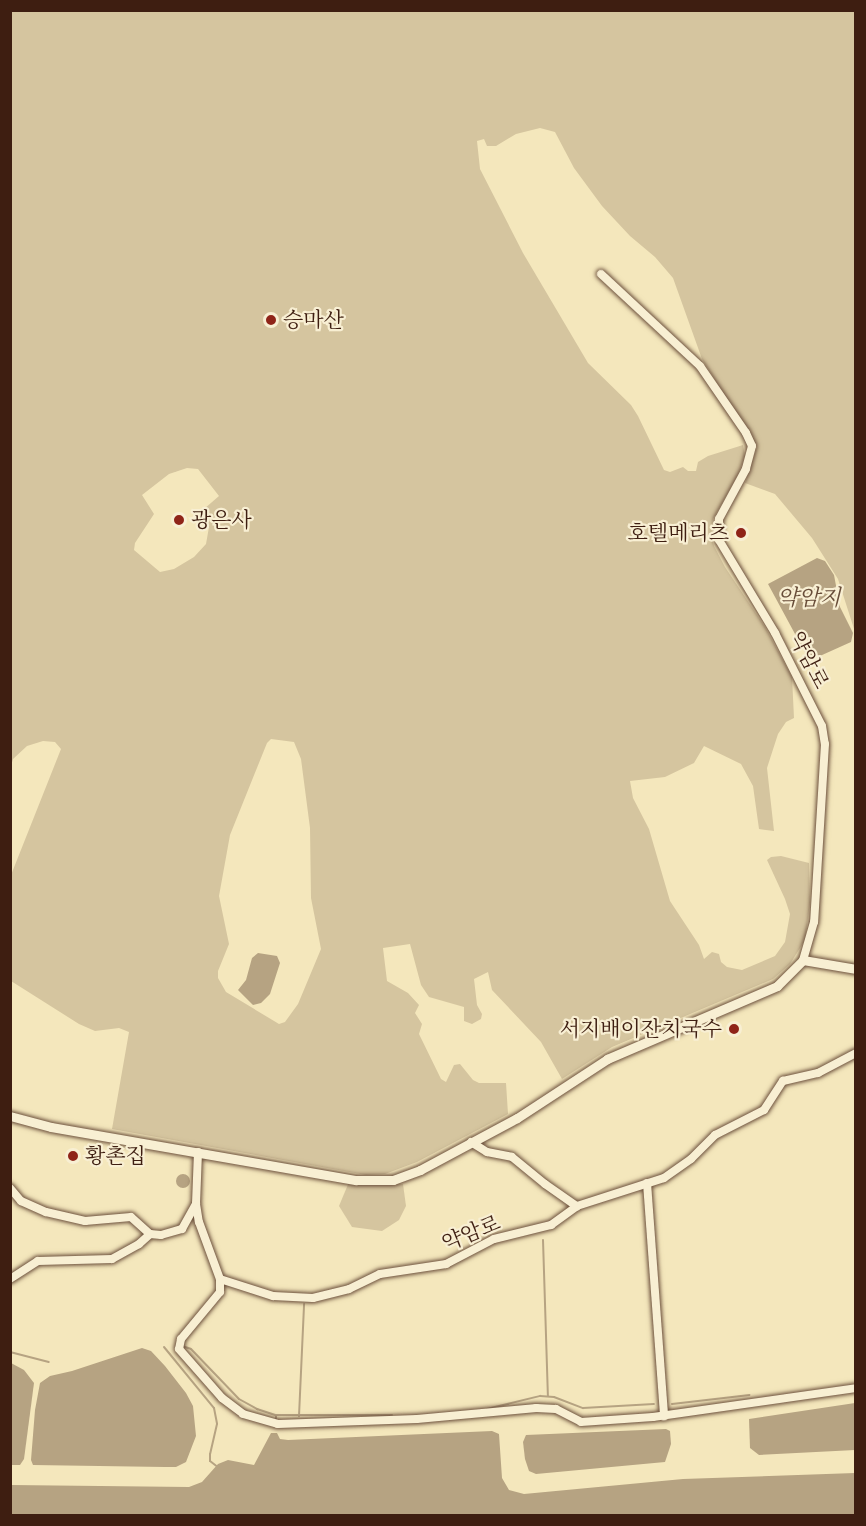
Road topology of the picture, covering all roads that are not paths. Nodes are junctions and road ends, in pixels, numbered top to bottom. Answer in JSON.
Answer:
{"nodes":[{"id":1,"x":601,"y":274,"type":"dead end"},
{"id":2,"x":803,"y":960,"type":"junction"},
{"id":3,"x":855,"y":969,"type":"edge"},
{"id":4,"x":855,"y":1053,"type":"edge"},
{"id":5,"x":10,"y":1116,"type":"edge"},
{"id":6,"x":471,"y":1142,"type":"junction"},
{"id":7,"x":198,"y":1152,"type":"junction"},
{"id":8,"x":647,"y":1183,"type":"junction"},
{"id":9,"x":10,"y":1188,"type":"edge"},
{"id":10,"x":196,"y":1204,"type":"junction"},
{"id":11,"x":577,"y":1206,"type":"junction"},
{"id":12,"x":150,"y":1234,"type":"junction"},
{"id":13,"x":10,"y":1279,"type":"edge"},
{"id":14,"x":220,"y":1279,"type":"junction"},
{"id":15,"x":855,"y":1388,"type":"edge"},
{"id":16,"x":663,"y":1416,"type":"junction"}],
"edges":[{"from":1,"to":2,"type":"street","name":"약암로"},
{"from":2,"to":3,"type":"street"},
{"from":2,"to":6,"type":"street","name":"약암로"},
{"from":4,"to":8,"type":"street","name":"약암로"},
{"from":5,"to":7,"type":"street","name":"약암로"},
{"from":6,"to":7,"type":"street","name":"약암로"},
{"from":6,"to":11,"type":"street"},
{"from":7,"to":10,"type":"street"},
{"from":8,"to":11,"type":"street","name":"약암로"},
{"from":8,"to":16,"type":"street"},
{"from":9,"to":12,"type":"street"},
{"from":10,"to":12,"type":"street"},
{"from":10,"to":14,"type":"street"},
{"from":11,"to":14,"type":"street","name":"약암로"},
{"from":12,"to":13,"type":"street"},
{"from":14,"to":16,"type":"street"},
{"from":15,"to":16,"type":"street"}]}
